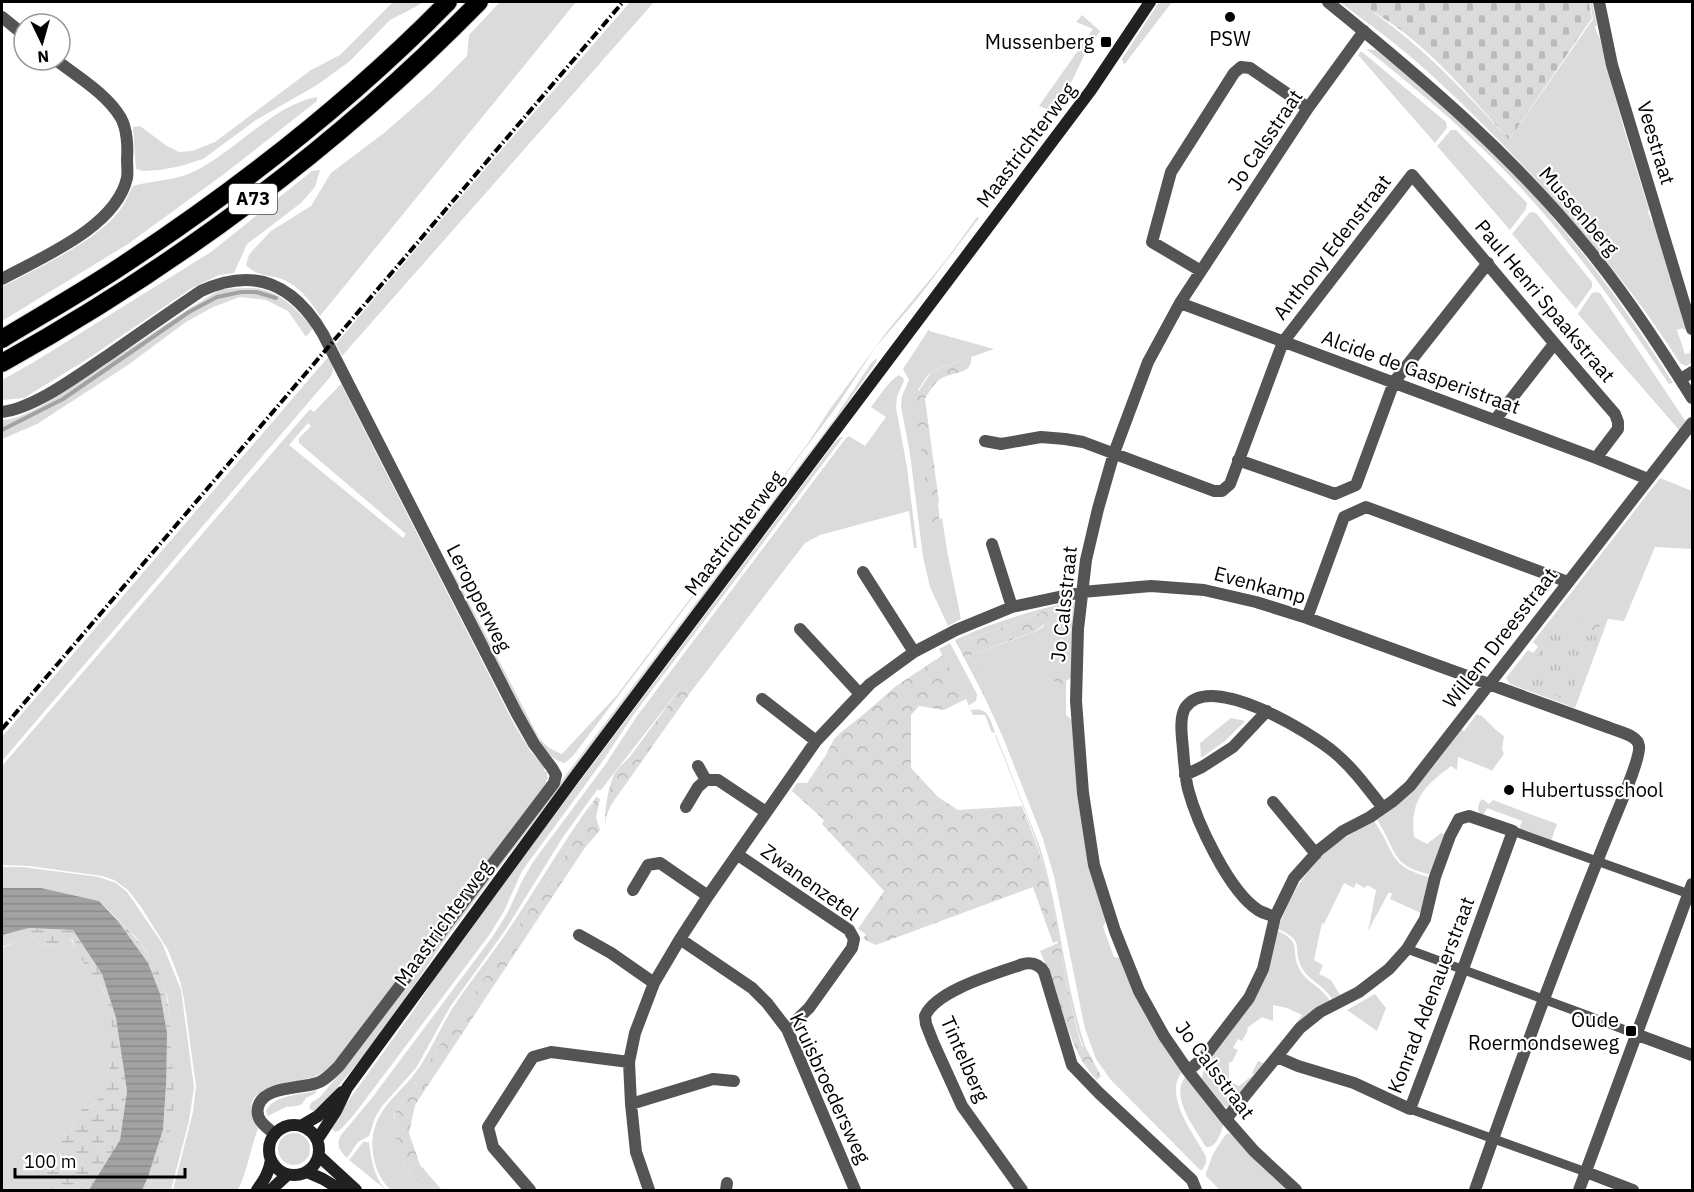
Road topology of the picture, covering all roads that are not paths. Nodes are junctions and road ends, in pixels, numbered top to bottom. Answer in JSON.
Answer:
{"nodes":[{"id":1,"x":448,"y":2,"type":"edge"},
{"id":2,"x":479,"y":2,"type":"edge"},
{"id":3,"x":1149,"y":2,"type":"edge"},
{"id":4,"x":1328,"y":2,"type":"edge"},
{"id":5,"x":1599,"y":2,"type":"edge"},
{"id":6,"x":1364,"y":31,"type":"junction"},
{"id":7,"x":71,"y":72,"type":"edge"},
{"id":8,"x":1308,"y":108,"type":"junction"},
{"id":9,"x":1412,"y":175,"type":"joint"},
{"id":10,"x":1488,"y":263,"type":"junction"},
{"id":11,"x":1201,"y":270,"type":"junction"},
{"id":12,"x":2,"y":279,"type":"edge"},
{"id":13,"x":1180,"y":303,"type":"junction"},
{"id":14,"x":1692,"y":329,"type":"edge"},
{"id":15,"x":2,"y":339,"type":"edge"},
{"id":16,"x":1283,"y":342,"type":"junction"},
{"id":17,"x":1554,"y":344,"type":"junction"},
{"id":18,"x":2,"y":363,"type":"edge"},
{"id":19,"x":1692,"y":372,"type":"edge"},
{"id":20,"x":1680,"y":379,"type":"junction"},
{"id":21,"x":1394,"y":382,"type":"junction"},
{"id":22,"x":1692,"y":398,"type":"edge"},
{"id":23,"x":2,"y":412,"type":"edge"},
{"id":24,"x":1496,"y":420,"type":"junction"},
{"id":25,"x":1692,"y":423,"type":"edge"},
{"id":26,"x":985,"y":441,"type":"dead end"},
{"id":27,"x":1114,"y":453,"type":"junction"},
{"id":28,"x":1596,"y":458,"type":"junction"},
{"id":29,"x":1239,"y":460,"type":"junction"},
{"id":30,"x":1648,"y":479,"type":"junction"},
{"id":31,"x":992,"y":544,"type":"dead end"},
{"id":32,"x":863,"y":572,"type":"dead end"},
{"id":33,"x":1568,"y":582,"type":"junction"},
{"id":34,"x":1082,"y":592,"type":"junction"},
{"id":35,"x":1012,"y":607,"type":"junction"},
{"id":36,"x":1307,"y":618,"type":"junction"},
{"id":37,"x":800,"y":629,"type":"dead end"},
{"id":38,"x":914,"y":652,"type":"junction"},
{"id":39,"x":1488,"y":684,"type":"junction"},
{"id":40,"x":860,"y":694,"type":"junction"},
{"id":41,"x":762,"y":699,"type":"dead end"},
{"id":42,"x":1267,"y":711,"type":"junction"},
{"id":43,"x":816,"y":741,"type":"junction"},
{"id":44,"x":698,"y":765,"type":"dead end"},
{"id":45,"x":1185,"y":775,"type":"junction"},
{"id":46,"x":706,"y":780,"type":"junction"},
{"id":47,"x":1273,"y":802,"type":"dead end"},
{"id":48,"x":687,"y":807,"type":"dead end"},
{"id":49,"x":1383,"y":808,"type":"junction"},
{"id":50,"x":766,"y":812,"type":"junction"},
{"id":51,"x":1513,"y":831,"type":"junction"},
{"id":52,"x":1316,"y":854,"type":"junction"},
{"id":53,"x":738,"y":855,"type":"junction"},
{"id":54,"x":1597,"y":861,"type":"junction"},
{"id":55,"x":633,"y":890,"type":"dead end"},
{"id":56,"x":1691,"y":891,"type":"edge"},
{"id":57,"x":708,"y":896,"type":"junction"},
{"id":58,"x":1275,"y":917,"type":"junction"},
{"id":59,"x":579,"y":935,"type":"dead end"},
{"id":60,"x":680,"y":939,"type":"junction"},
{"id":61,"x":1407,"y":949,"type":"junction"},
{"id":62,"x":1463,"y":969,"type":"junction"},
{"id":63,"x":654,"y":982,"type":"junction"},
{"id":64,"x":1544,"y":999,"type":"junction"},
{"id":65,"x":787,"y":1029,"type":"junction"},
{"id":66,"x":1638,"y":1035,"type":"junction"},
{"id":67,"x":1692,"y":1055,"type":"edge"},
{"id":68,"x":1277,"y":1057,"type":"junction"},
{"id":69,"x":629,"y":1062,"type":"junction"},
{"id":70,"x":1188,"y":1071,"type":"junction"},
{"id":71,"x":734,"y":1081,"type":"dead end"},
{"id":72,"x":347,"y":1088,"type":"junction"},
{"id":73,"x":631,"y":1104,"type":"junction"},
{"id":74,"x":1410,"y":1109,"type":"junction"},
{"id":75,"x":1226,"y":1119,"type":"junction"},
{"id":76,"x":302,"y":1126,"type":"junction"},
{"id":77,"x":275,"y":1134,"type":"junction"},
{"id":78,"x":1493,"y":1139,"type":"junction"},
{"id":79,"x":317,"y":1140,"type":"junction"},
{"id":80,"x":319,"y":1156,"type":"junction"},
{"id":81,"x":271,"y":1160,"type":"junction"},
{"id":82,"x":307,"y":1172,"type":"junction"},
{"id":83,"x":1586,"y":1172,"type":"junction"},
{"id":84,"x":287,"y":1175,"type":"junction"},
{"id":85,"x":257,"y":1191,"type":"edge"},
{"id":86,"x":271,"y":1191,"type":"edge"},
{"id":87,"x":341,"y":1191,"type":"edge"},
{"id":88,"x":356,"y":1191,"type":"edge"},
{"id":89,"x":530,"y":1191,"type":"edge"},
{"id":90,"x":649,"y":1191,"type":"edge"},
{"id":91,"x":855,"y":1191,"type":"edge"},
{"id":92,"x":1022,"y":1191,"type":"edge"},
{"id":93,"x":1196,"y":1191,"type":"edge"},
{"id":94,"x":1296,"y":1191,"type":"edge"},
{"id":95,"x":1475,"y":1191,"type":"edge"},
{"id":96,"x":1579,"y":1191,"type":"edge"},
{"id":97,"x":1633,"y":1191,"type":"edge"}],
"edges":[{"from":1,"to":15,"type":"highway","number":"A73"},
{"from":2,"to":18,"type":"highway","number":"A73"},
{"from":3,"to":72,"type":"main road","name":"Maastrichterweg"},
{"from":4,"to":6,"type":"street","name":"Mussenberg"},
{"from":5,"to":14,"type":"street","name":"Veestraat"},
{"from":6,"to":8,"type":"street","name":"Jo Calsstraat"},
{"from":6,"to":20,"type":"street","name":"Mussenberg"},
{"from":7,"to":12,"type":"street"},
{"from":8,"to":11,"type":"street","name":"Jo Calsstraat"},
{"from":8,"to":11,"type":"street"},
{"from":9,"to":10,"type":"street","name":"Paul Henri Spaakstraat"},
{"from":9,"to":16,"type":"street","name":"Anthony Edenstraat"},
{"from":10,"to":17,"type":"street","name":"Paul Henri Spaakstraat"},
{"from":10,"to":21,"type":"street"},
{"from":11,"to":13,"type":"street","name":"Jo Calsstraat"},
{"from":13,"to":16,"type":"street","name":"Alcide de Gasperistraat"},
{"from":13,"to":27,"type":"street","name":"Jo Calsstraat"},
{"from":16,"to":21,"type":"street","name":"Alcide de Gasperistraat"},
{"from":16,"to":29,"type":"street","name":"Anthony Edenstraat"},
{"from":17,"to":24,"type":"street"},
{"from":17,"to":28,"type":"street","name":"Paul Henri Spaakstraat"},
{"from":19,"to":20,"type":"street"},
{"from":20,"to":22,"type":"street","name":"Mussenberg"},
{"from":21,"to":24,"type":"street","name":"Alcide de Gasperistraat"},
{"from":21,"to":29,"type":"street"},
{"from":23,"to":77,"type":"street","name":"Leropperweg"},
{"from":24,"to":28,"type":"street","name":"Alcide de Gasperistraat"},
{"from":25,"to":30,"type":"street","name":"Willem Dreesstraat"},
{"from":26,"to":27,"type":"street","name":"Anthony Edenstraat"},
{"from":27,"to":29,"type":"street","name":"Anthony Edenstraat"},
{"from":27,"to":34,"type":"street","name":"Jo Calsstraat"},
{"from":28,"to":30,"type":"street","name":"Alcide de Gasperistraat"},
{"from":30,"to":33,"type":"street","name":"Willem Dreesstraat"},
{"from":31,"to":35,"type":"street"},
{"from":32,"to":38,"type":"street"},
{"from":33,"to":36,"type":"street"},
{"from":33,"to":39,"type":"street","name":"Willem Dreesstraat"},
{"from":34,"to":35,"type":"street","name":"Evenkamp"},
{"from":34,"to":36,"type":"street","name":"Evenkamp"},
{"from":34,"to":70,"type":"street","name":"Jo Calsstraat"},
{"from":35,"to":38,"type":"street","name":"Evenkamp"},
{"from":36,"to":39,"type":"street","name":"Evenkamp"},
{"from":37,"to":40,"type":"street"},
{"from":38,"to":40,"type":"street","name":"Evenkamp"},
{"from":39,"to":49,"type":"street","name":"Willem Dreesstraat"},
{"from":39,"to":54,"type":"street","name":"Evenkamp"},
{"from":40,"to":43,"type":"street","name":"Evenkamp"},
{"from":41,"to":43,"type":"street"},
{"from":42,"to":45,"type":"street"},
{"from":42,"to":45,"type":"street"},
{"from":42,"to":49,"type":"street"},
{"from":43,"to":50,"type":"street","name":"Evenkamp"},
{"from":44,"to":46,"type":"street"},
{"from":45,"to":58,"type":"street"},
{"from":46,"to":48,"type":"street"},
{"from":46,"to":50,"type":"street"},
{"from":47,"to":52,"type":"street"},
{"from":49,"to":52,"type":"street","name":"Willem Dreesstraat"},
{"from":50,"to":53,"type":"street","name":"Evenkamp"},
{"from":51,"to":54,"type":"street"},
{"from":51,"to":61,"type":"street"},
{"from":51,"to":62,"type":"street","name":"Konrad Adenauerstraat"},
{"from":52,"to":58,"type":"street","name":"Willem Dreesstraat"},
{"from":53,"to":57,"type":"street","name":"Evenkamp"},
{"from":53,"to":65,"type":"street","name":"Zwanenzetel"},
{"from":54,"to":56,"type":"street"},
{"from":54,"to":64,"type":"street"},
{"from":55,"to":57,"type":"street"},
{"from":56,"to":66,"type":"street"},
{"from":57,"to":60,"type":"street","name":"Evenkamp"},
{"from":58,"to":70,"type":"street","name":"Willem Dreesstraat"},
{"from":59,"to":63,"type":"street"},
{"from":60,"to":63,"type":"street","name":"Evenkamp"},
{"from":60,"to":65,"type":"street","name":"Kruisbroedersweg"},
{"from":61,"to":62,"type":"street"},
{"from":61,"to":68,"type":"street"},
{"from":62,"to":64,"type":"street"},
{"from":62,"to":74,"type":"street","name":"Konrad Adenauerstraat"},
{"from":63,"to":69,"type":"street","name":"Evenkamp"},
{"from":64,"to":66,"type":"street"},
{"from":64,"to":78,"type":"street"},
{"from":65,"to":91,"type":"street","name":"Kruisbroedersweg"},
{"from":66,"to":67,"type":"street"},
{"from":66,"to":83,"type":"street"},
{"from":68,"to":74,"type":"street","name":"Konrad Adenauerstraat"},
{"from":68,"to":75,"type":"street"},
{"from":69,"to":73,"type":"street","name":"Evenkamp"},
{"from":69,"to":89,"type":"street"},
{"from":70,"to":75,"type":"street","name":"Jo Calsstraat"},
{"from":71,"to":73,"type":"street"},
{"from":72,"to":76,"type":"main road","name":"Maastrichterweg"},
{"from":72,"to":79,"type":"main road","name":"Maastrichterweg"},
{"from":73,"to":90,"type":"street","name":"Evenkamp"},
{"from":74,"to":78,"type":"street"},
{"from":75,"to":94,"type":"street","name":"Jo Calsstraat"},
{"from":76,"to":77,"type":"main road"},
{"from":76,"to":79,"type":"main road"},
{"from":77,"to":81,"type":"main road"},
{"from":78,"to":83,"type":"street"},
{"from":78,"to":95,"type":"street"},
{"from":79,"to":80,"type":"main road"},
{"from":80,"to":82,"type":"main road"},
{"from":80,"to":88,"type":"main road"},
{"from":81,"to":84,"type":"main road"},
{"from":81,"to":85,"type":"main road"},
{"from":82,"to":84,"type":"main road"},
{"from":82,"to":87,"type":"main road"},
{"from":83,"to":96,"type":"street"},
{"from":83,"to":97,"type":"street"},
{"from":84,"to":86,"type":"main road"},
{"from":92,"to":93,"type":"street","name":"Tintelberg"}]}
